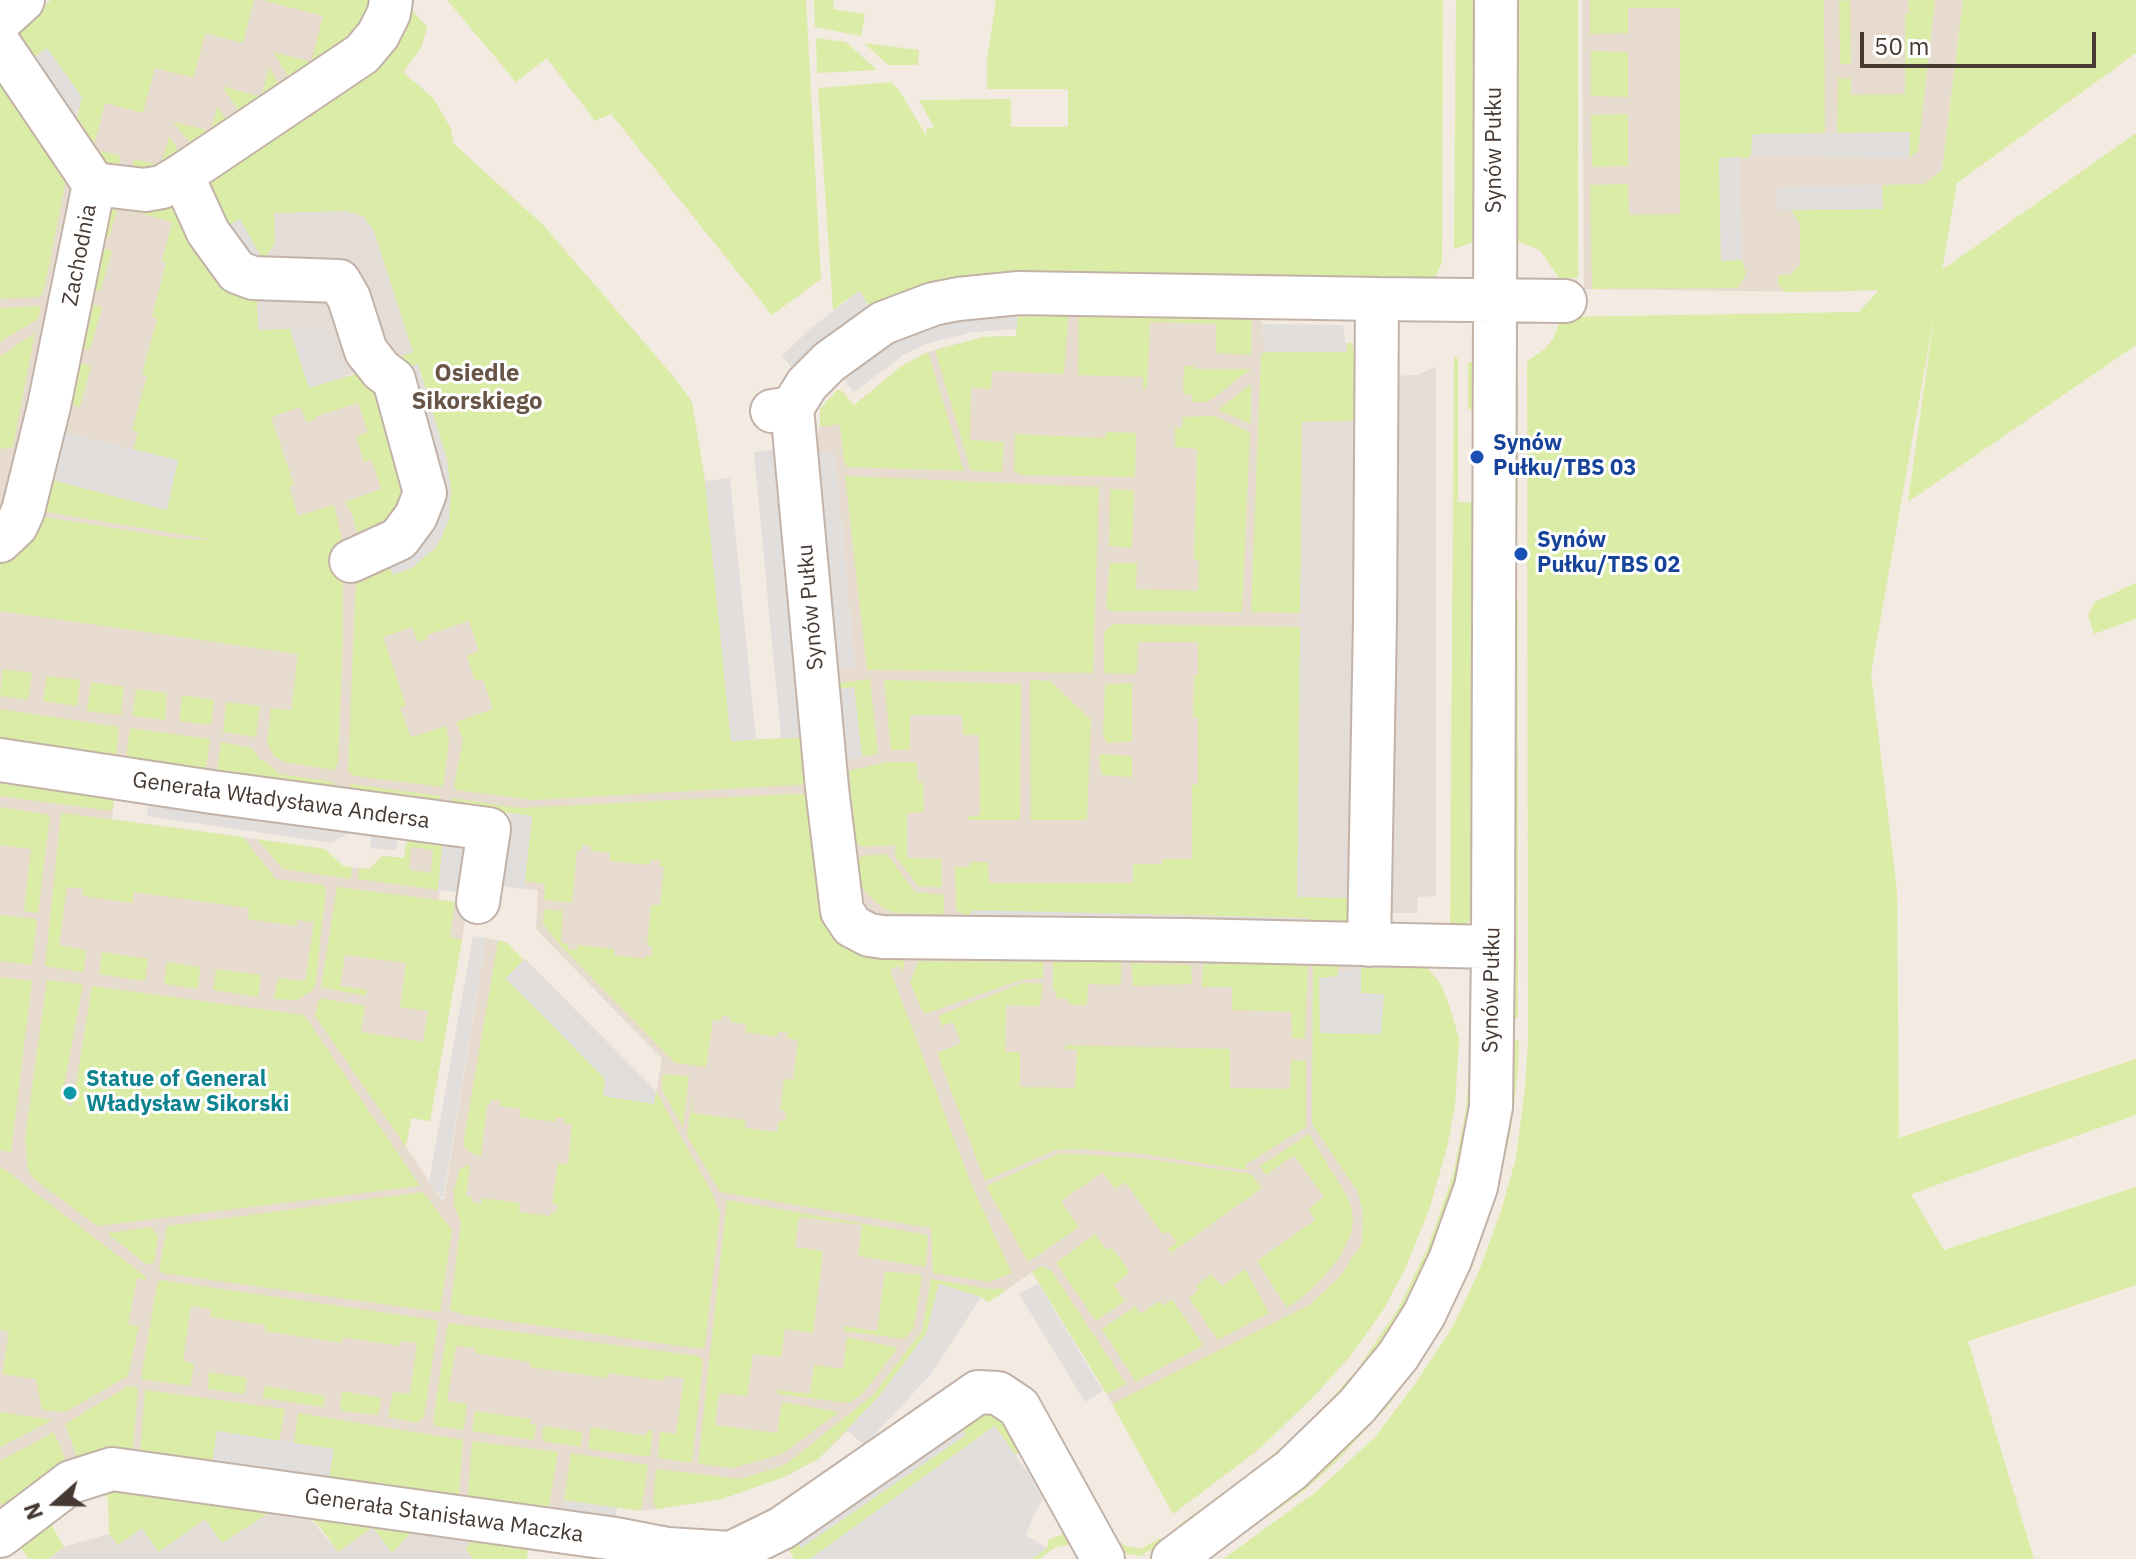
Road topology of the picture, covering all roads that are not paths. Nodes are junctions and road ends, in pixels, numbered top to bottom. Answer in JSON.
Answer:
{"nodes":[{"id":1,"x":23,"y":0,"type":"edge"},
{"id":2,"x":391,"y":0,"type":"edge"},
{"id":3,"x":1496,"y":0,"type":"edge"},
{"id":4,"x":0,"y":21,"type":"edge"},
{"id":5,"x":0,"y":45,"type":"edge"},
{"id":6,"x":182,"y":175,"type":"junction"},
{"id":7,"x":94,"y":184,"type":"junction"},
{"id":8,"x":1377,"y":299,"type":"junction"},
{"id":9,"x":1494,"y":300,"type":"junction"},
{"id":10,"x":1565,"y":301,"type":"dead end"},
{"id":11,"x":0,"y":541,"type":"edge"},
{"id":12,"x":351,"y":561,"type":"dead end"},
{"id":13,"x":0,"y":760,"type":"edge"},
{"id":14,"x":478,"y":902,"type":"dead end"},
{"id":15,"x":1369,"y":945,"type":"junction"},
{"id":16,"x":1493,"y":947,"type":"junction"},
{"id":17,"x":0,"y":1536,"type":"edge"},
{"id":18,"x":1103,"y":1559,"type":"edge"},
{"id":19,"x":1173,"y":1559,"type":"edge"}],
"edges":[{"from":1,"to":4,"type":"street"},
{"from":2,"to":6,"type":"street","name":"Zachodnia"},
{"from":3,"to":9,"type":"street","name":"Synów Pułku"},
{"from":5,"to":7,"type":"street"},
{"from":6,"to":7,"type":"street","name":"Zachodnia"},
{"from":6,"to":12,"type":"street"},
{"from":7,"to":11,"type":"street","name":"Zachodnia"},
{"from":8,"to":9,"type":"street"},
{"from":8,"to":15,"type":"street"},
{"from":8,"to":15,"type":"street","name":"Synów Pułku"},
{"from":9,"to":10,"type":"street"},
{"from":9,"to":16,"type":"street","name":"Synów Pułku"},
{"from":13,"to":14,"type":"street","name":"Generała Władysława Andersa"},
{"from":15,"to":16,"type":"street","name":"Synów Pułku"},
{"from":16,"to":19,"type":"street","name":"Synów Pułku"},
{"from":17,"to":18,"type":"street","name":"Generała Stanisława Maczka"}]}
